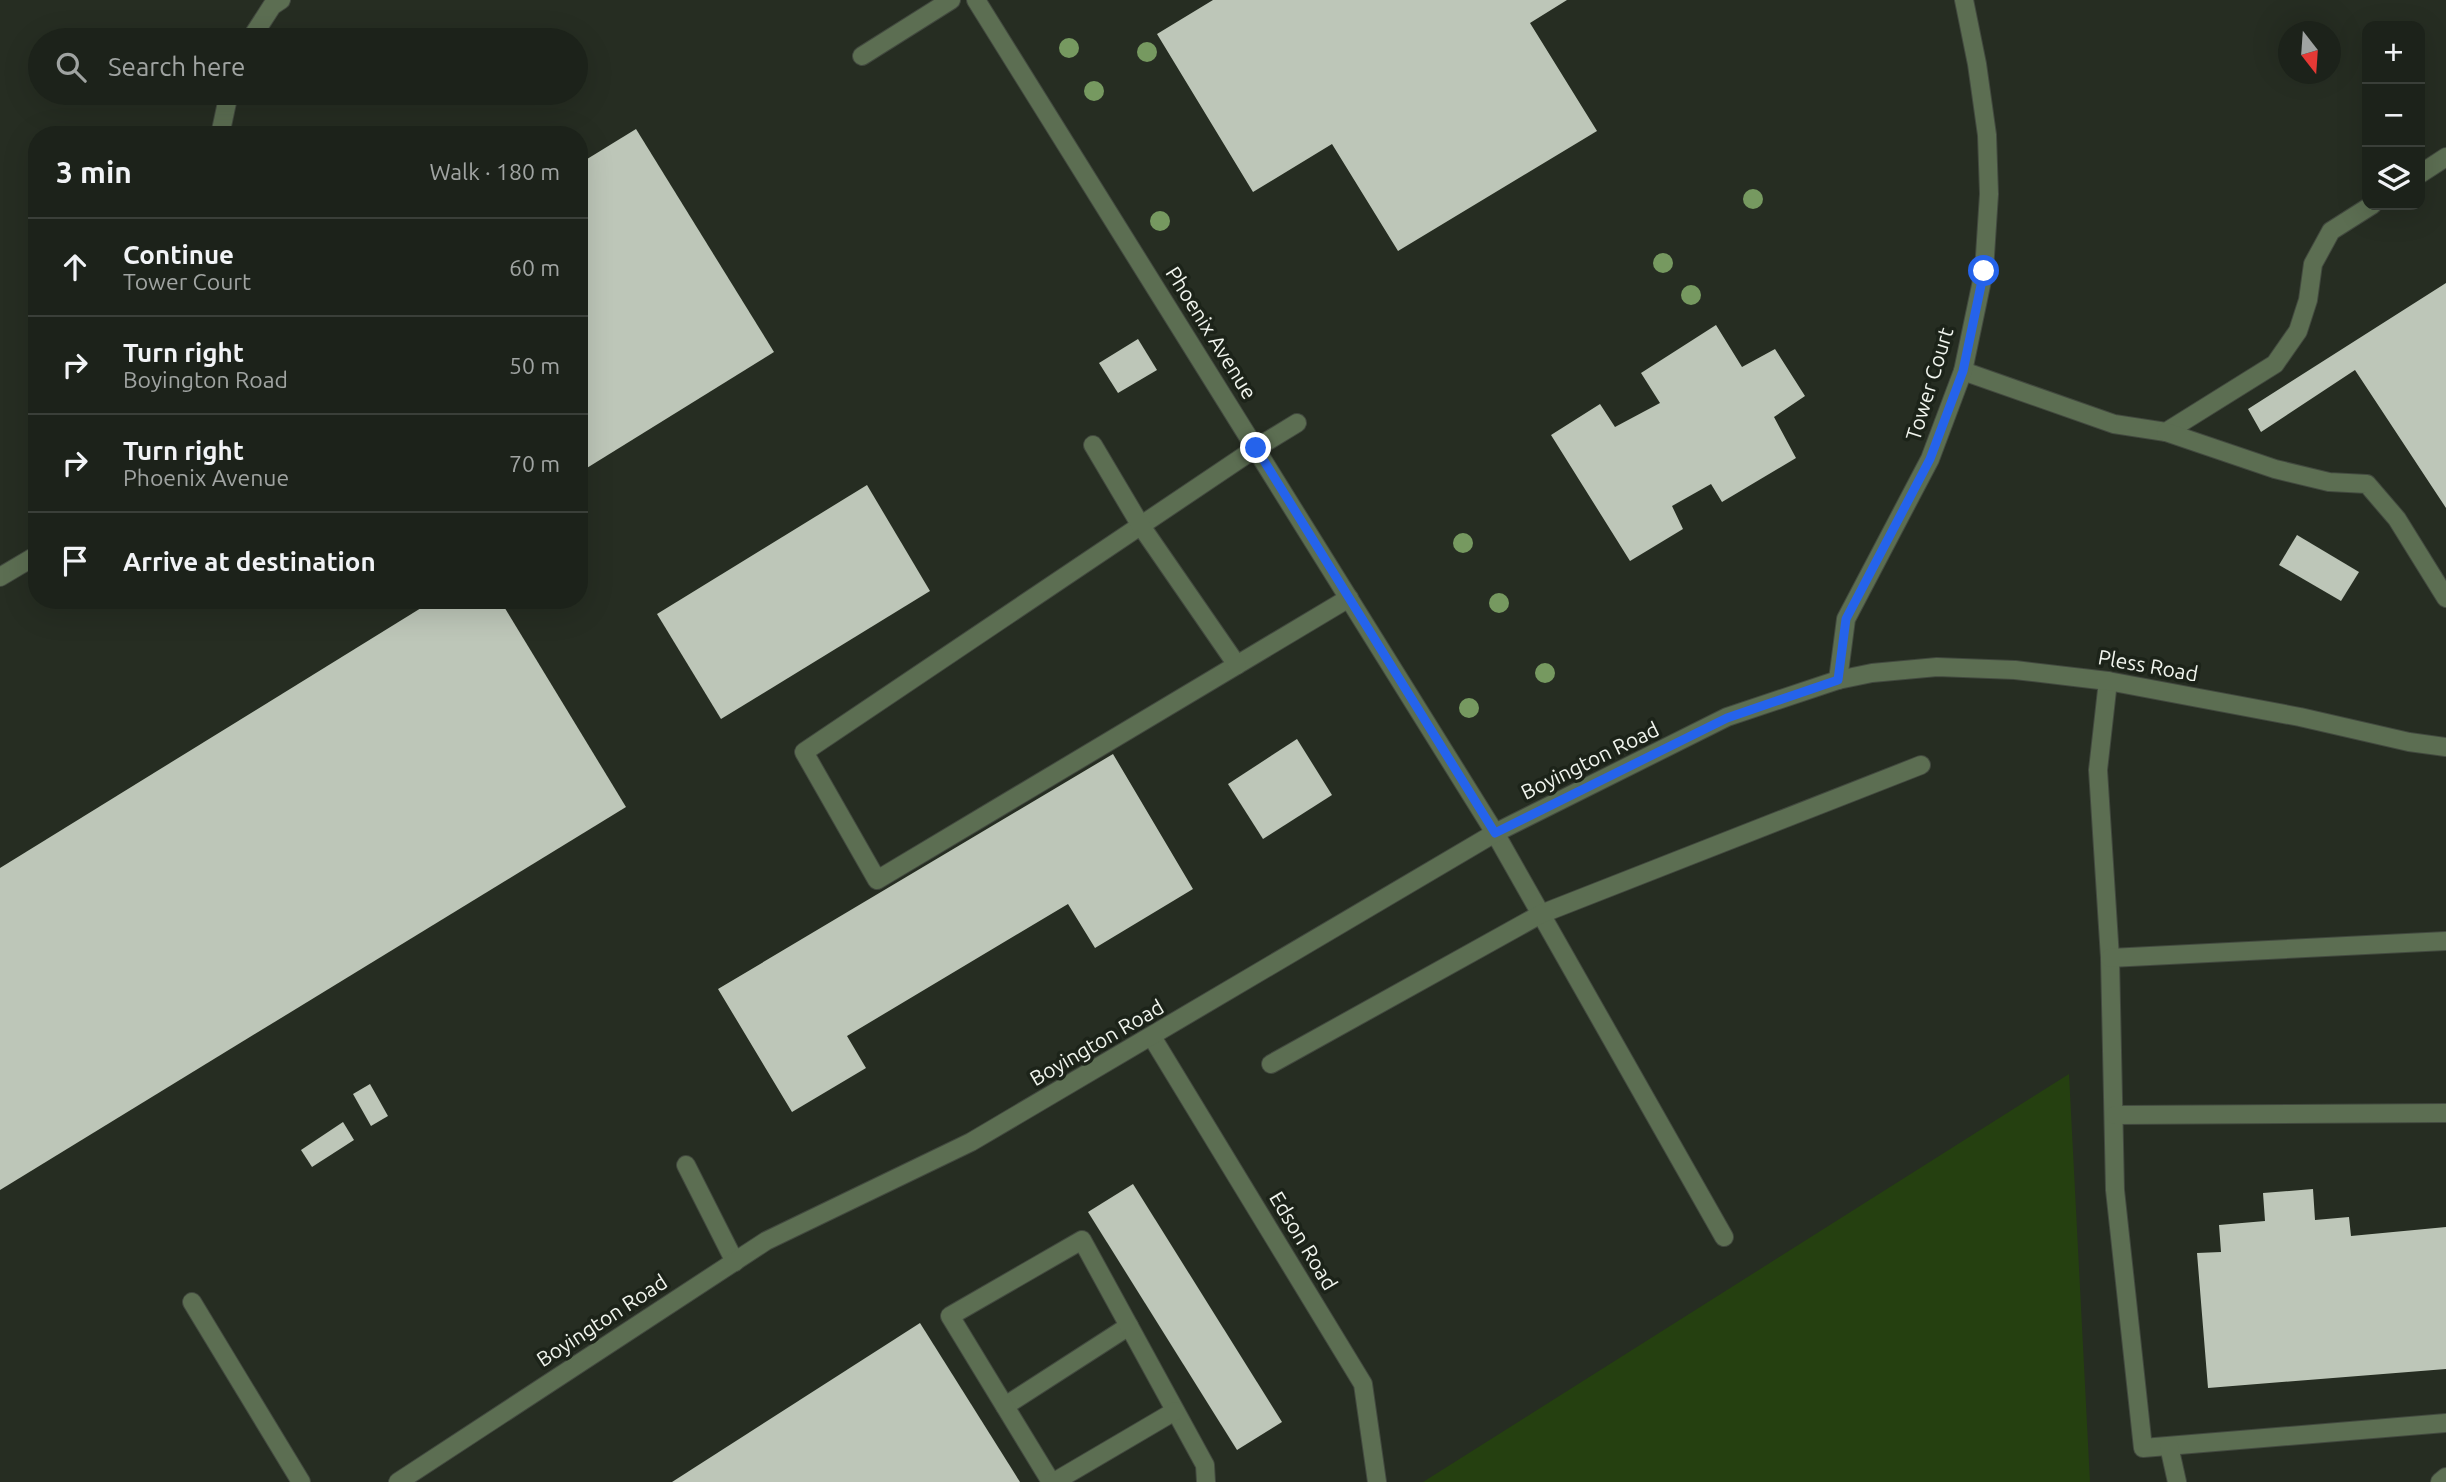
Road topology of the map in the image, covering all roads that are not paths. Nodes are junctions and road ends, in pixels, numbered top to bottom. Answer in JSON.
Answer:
{"nodes":[{"id":1,"x":281,"y":0,"type":"edge"},
{"id":2,"x":951,"y":0,"type":"edge"},
{"id":3,"x":976,"y":0,"type":"edge"},
{"id":4,"x":1964,"y":0,"type":"edge"},
{"id":5,"x":257,"y":28,"type":"edge"},
{"id":6,"x":862,"y":56,"type":"dead end"},
{"id":7,"x":226,"y":105,"type":"edge"},
{"id":8,"x":222,"y":126,"type":"edge"},
{"id":9,"x":2446,"y":157,"type":"edge"},
{"id":10,"x":2425,"y":171,"type":"edge"},
{"id":11,"x":2364,"y":210,"type":"edge"},
{"id":12,"x":1963,"y":371,"type":"junction"},
{"id":13,"x":1297,"y":423,"type":"dead end"},
{"id":14,"x":2166,"y":432,"type":"junction"},
{"id":15,"x":1093,"y":445,"type":"dead end"},
{"id":16,"x":1256,"y":448,"type":"junction"},
{"id":17,"x":1141,"y":526,"type":"junction"},
{"id":18,"x":28,"y":560,"type":"edge"},
{"id":19,"x":0,"y":577,"type":"edge"},
{"id":20,"x":1349,"y":598,"type":"junction"},
{"id":21,"x":2446,"y":598,"type":"edge"},
{"id":22,"x":1237,"y":664,"type":"junction"},
{"id":23,"x":1838,"y":680,"type":"junction"},
{"id":24,"x":2108,"y":681,"type":"junction"},
{"id":25,"x":2446,"y":747,"type":"edge"},
{"id":26,"x":1921,"y":765,"type":"dead end"},
{"id":27,"x":1495,"y":833,"type":"junction"},
{"id":28,"x":1541,"y":914,"type":"junction"},
{"id":29,"x":2446,"y":941,"type":"edge"},
{"id":30,"x":2110,"y":958,"type":"junction"},
{"id":31,"x":1152,"y":1037,"type":"junction"},
{"id":32,"x":1271,"y":1064,"type":"dead end"},
{"id":33,"x":2446,"y":1113,"type":"edge"},
{"id":34,"x":2115,"y":1115,"type":"junction"},
{"id":35,"x":686,"y":1166,"type":"dead end"},
{"id":36,"x":1724,"y":1237,"type":"dead end"},
{"id":37,"x":735,"y":1262,"type":"junction"},
{"id":38,"x":192,"y":1302,"type":"dead end"},
{"id":39,"x":1129,"y":1326,"type":"junction"},
{"id":40,"x":1004,"y":1406,"type":"junction"},
{"id":41,"x":1175,"y":1411,"type":"junction"},
{"id":42,"x":2446,"y":1423,"type":"edge"},
{"id":43,"x":2169,"y":1446,"type":"junction"},
{"id":44,"x":2446,"y":1477,"type":"edge"},
{"id":45,"x":301,"y":1482,"type":"edge"},
{"id":46,"x":398,"y":1482,"type":"edge"},
{"id":47,"x":1053,"y":1482,"type":"edge"},
{"id":48,"x":1206,"y":1482,"type":"edge"},
{"id":49,"x":1377,"y":1482,"type":"edge"},
{"id":50,"x":2177,"y":1482,"type":"edge"},
{"id":51,"x":2440,"y":1482,"type":"edge"}],
"edges":[{"from":1,"to":5,"type":"street"},
{"from":2,"to":6,"type":"street"},
{"from":3,"to":16,"type":"street","name":"Phoenix Avenue"},
{"from":4,"to":12,"type":"street","name":"Tower Court"},
{"from":7,"to":8,"type":"street"},
{"from":9,"to":10,"type":"street"},
{"from":11,"to":14,"type":"street"},
{"from":12,"to":14,"type":"street"},
{"from":12,"to":23,"type":"street","name":"Tower Court"},
{"from":13,"to":16,"type":"street"},
{"from":14,"to":21,"type":"street"},
{"from":15,"to":17,"type":"street"},
{"from":16,"to":17,"type":"street"},
{"from":16,"to":20,"type":"street","name":"Phoenix Avenue"},
{"from":17,"to":22,"type":"street"},
{"from":17,"to":22,"type":"street"},
{"from":18,"to":19,"type":"street"},
{"from":20,"to":22,"type":"street"},
{"from":20,"to":27,"type":"street","name":"Phoenix Avenue"},
{"from":23,"to":24,"type":"street","name":"Pless Road"},
{"from":23,"to":27,"type":"street","name":"Boyington Road"},
{"from":24,"to":25,"type":"street","name":"Pless Road"},
{"from":24,"to":30,"type":"street"},
{"from":26,"to":28,"type":"street"},
{"from":27,"to":28,"type":"street","name":"Phoenix Avenue"},
{"from":27,"to":31,"type":"street","name":"Boyington Road"},
{"from":28,"to":32,"type":"street"},
{"from":28,"to":36,"type":"street","name":"Phoenix Avenue"},
{"from":29,"to":30,"type":"street"},
{"from":30,"to":34,"type":"street"},
{"from":31,"to":37,"type":"street","name":"Boyington Road"},
{"from":31,"to":49,"type":"street","name":"Edson Road"},
{"from":33,"to":34,"type":"street"},
{"from":34,"to":43,"type":"street"},
{"from":35,"to":37,"type":"street"},
{"from":37,"to":46,"type":"street","name":"Boyington Road"},
{"from":38,"to":45,"type":"street"},
{"from":39,"to":40,"type":"street"},
{"from":39,"to":40,"type":"street"},
{"from":39,"to":41,"type":"street"},
{"from":40,"to":47,"type":"street"},
{"from":41,"to":47,"type":"street"},
{"from":41,"to":48,"type":"street"},
{"from":42,"to":43,"type":"street"},
{"from":43,"to":50,"type":"street"},
{"from":44,"to":51,"type":"street"}]}
